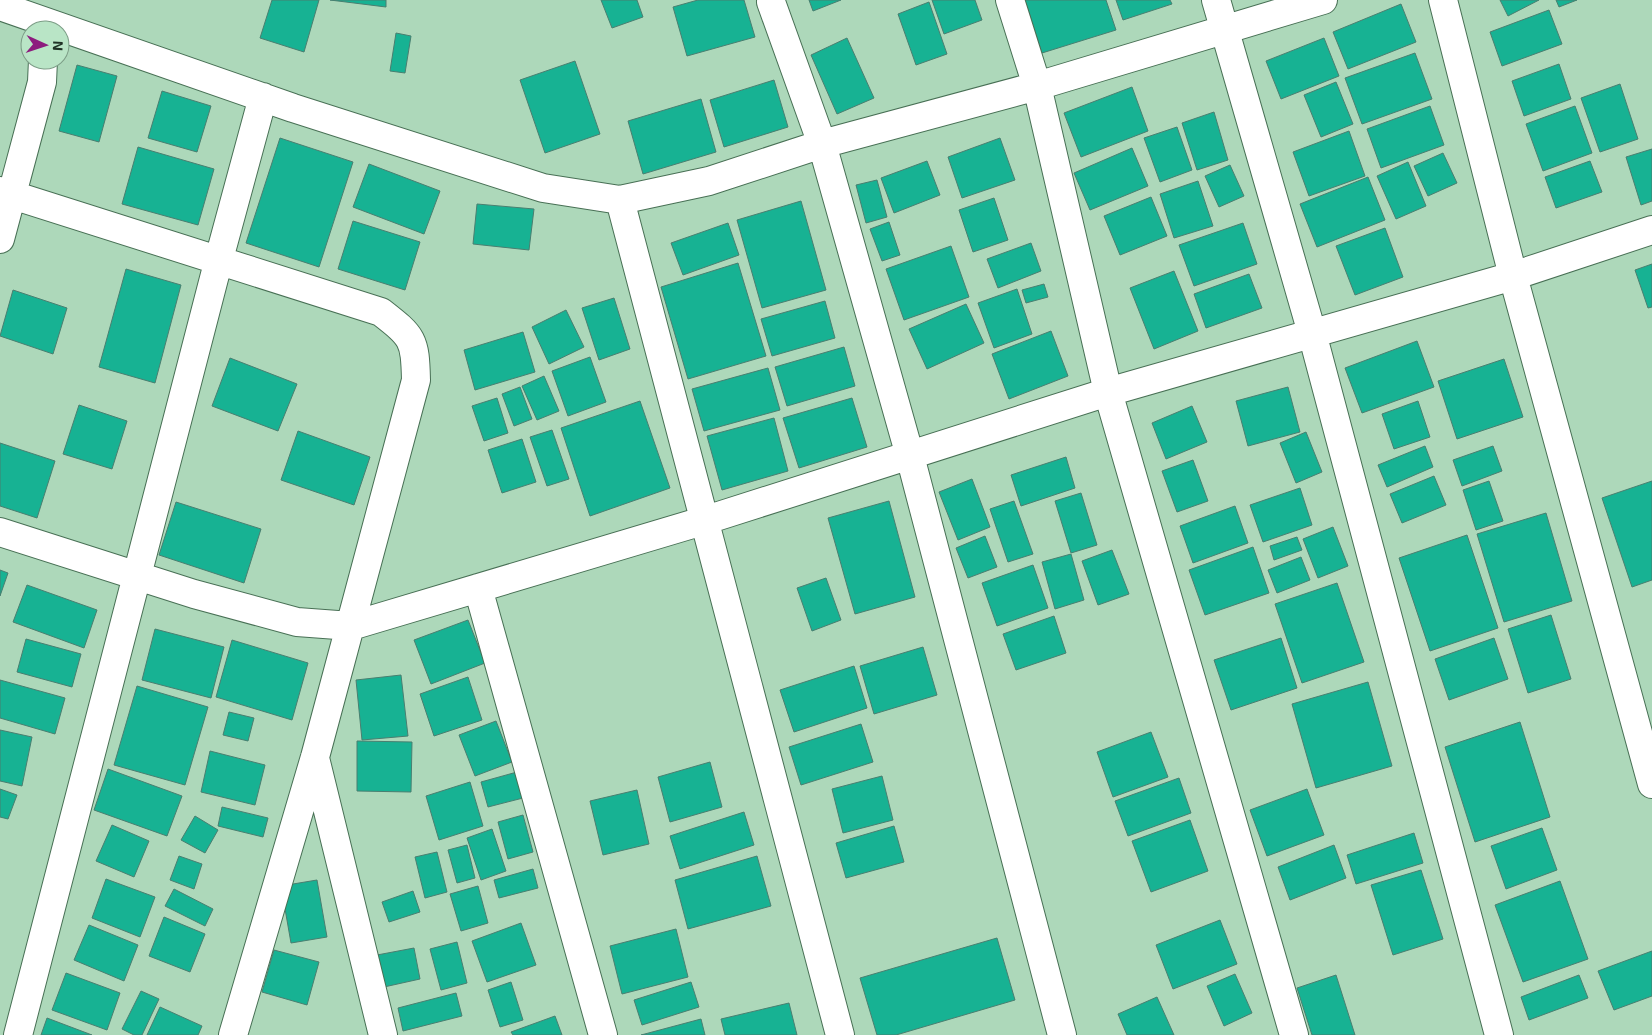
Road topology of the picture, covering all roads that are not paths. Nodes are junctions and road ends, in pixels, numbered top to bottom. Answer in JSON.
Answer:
{"nodes":[{"id":1,"x":1010,"y":0,"type":"edge"},
{"id":2,"x":1216,"y":0,"type":"edge"},
{"id":3,"x":1323,"y":0,"type":"edge"},
{"id":4,"x":1443,"y":0,"type":"edge"},
{"id":5,"x":771,"y":2,"type":"dead end"},
{"id":6,"x":0,"y":6,"type":"edge"},
{"id":7,"x":32,"y":20,"type":"edge"},
{"id":8,"x":1224,"y":28,"type":"junction"},
{"id":9,"x":70,"y":34,"type":"edge"},
{"id":10,"x":43,"y":70,"type":"edge"},
{"id":11,"x":1037,"y":86,"type":"junction"},
{"id":12,"x":263,"y":97,"type":"junction"},
{"id":13,"x":822,"y":144,"type":"junction"},
{"id":14,"x":6,"y":193,"type":"edge"},
{"id":15,"x":620,"y":200,"type":"junction"},
{"id":16,"x":1652,"y":230,"type":"edge"},
{"id":17,"x":0,"y":239,"type":"edge"},
{"id":18,"x":219,"y":259,"type":"junction"},
{"id":19,"x":1513,"y":276,"type":"junction"},
{"id":20,"x":1312,"y":333,"type":"junction"},
{"id":21,"x":1108,"y":392,"type":"junction"},
{"id":22,"x":910,"y":456,"type":"junction"},
{"id":23,"x":706,"y":520,"type":"junction"},
{"id":24,"x":0,"y":532,"type":"edge"},
{"id":25,"x":137,"y":577,"type":"junction"},
{"id":26,"x":478,"y":588,"type":"junction"},
{"id":27,"x":351,"y":626,"type":"junction"},
{"id":28,"x":315,"y":757,"type":"junction"},
{"id":29,"x":1652,"y":784,"type":"edge"},
{"id":30,"x":18,"y":1035,"type":"edge"},
{"id":31,"x":233,"y":1035,"type":"edge"},
{"id":32,"x":383,"y":1035,"type":"edge"},
{"id":33,"x":603,"y":1035,"type":"edge"},
{"id":34,"x":840,"y":1035,"type":"edge"},
{"id":35,"x":1062,"y":1035,"type":"edge"},
{"id":36,"x":1294,"y":1035,"type":"edge"},
{"id":37,"x":1499,"y":1035,"type":"edge"}],
"edges":[{"from":1,"to":11,"type":"street"},
{"from":2,"to":8,"type":"street"},
{"from":3,"to":8,"type":"street"},
{"from":4,"to":19,"type":"street"},
{"from":5,"to":13,"type":"street"},
{"from":6,"to":7,"type":"street"},
{"from":8,"to":11,"type":"street"},
{"from":8,"to":20,"type":"street"},
{"from":9,"to":12,"type":"street"},
{"from":10,"to":14,"type":"street"},
{"from":11,"to":13,"type":"street"},
{"from":11,"to":21,"type":"street"},
{"from":12,"to":15,"type":"street"},
{"from":12,"to":18,"type":"street"},
{"from":13,"to":15,"type":"street"},
{"from":13,"to":22,"type":"street"},
{"from":14,"to":17,"type":"street"},
{"from":14,"to":18,"type":"street"},
{"from":15,"to":23,"type":"street"},
{"from":16,"to":19,"type":"street"},
{"from":18,"to":25,"type":"street"},
{"from":18,"to":27,"type":"street"},
{"from":19,"to":20,"type":"street"},
{"from":19,"to":29,"type":"street"},
{"from":20,"to":21,"type":"street"},
{"from":20,"to":37,"type":"street"},
{"from":21,"to":22,"type":"street"},
{"from":21,"to":36,"type":"street"},
{"from":22,"to":23,"type":"street"},
{"from":22,"to":35,"type":"street"},
{"from":23,"to":26,"type":"street"},
{"from":23,"to":34,"type":"street"},
{"from":24,"to":25,"type":"street"},
{"from":25,"to":27,"type":"street"},
{"from":25,"to":30,"type":"street"},
{"from":26,"to":27,"type":"street"},
{"from":26,"to":33,"type":"street"},
{"from":27,"to":28,"type":"street"},
{"from":28,"to":31,"type":"street"},
{"from":28,"to":32,"type":"street"}]}
